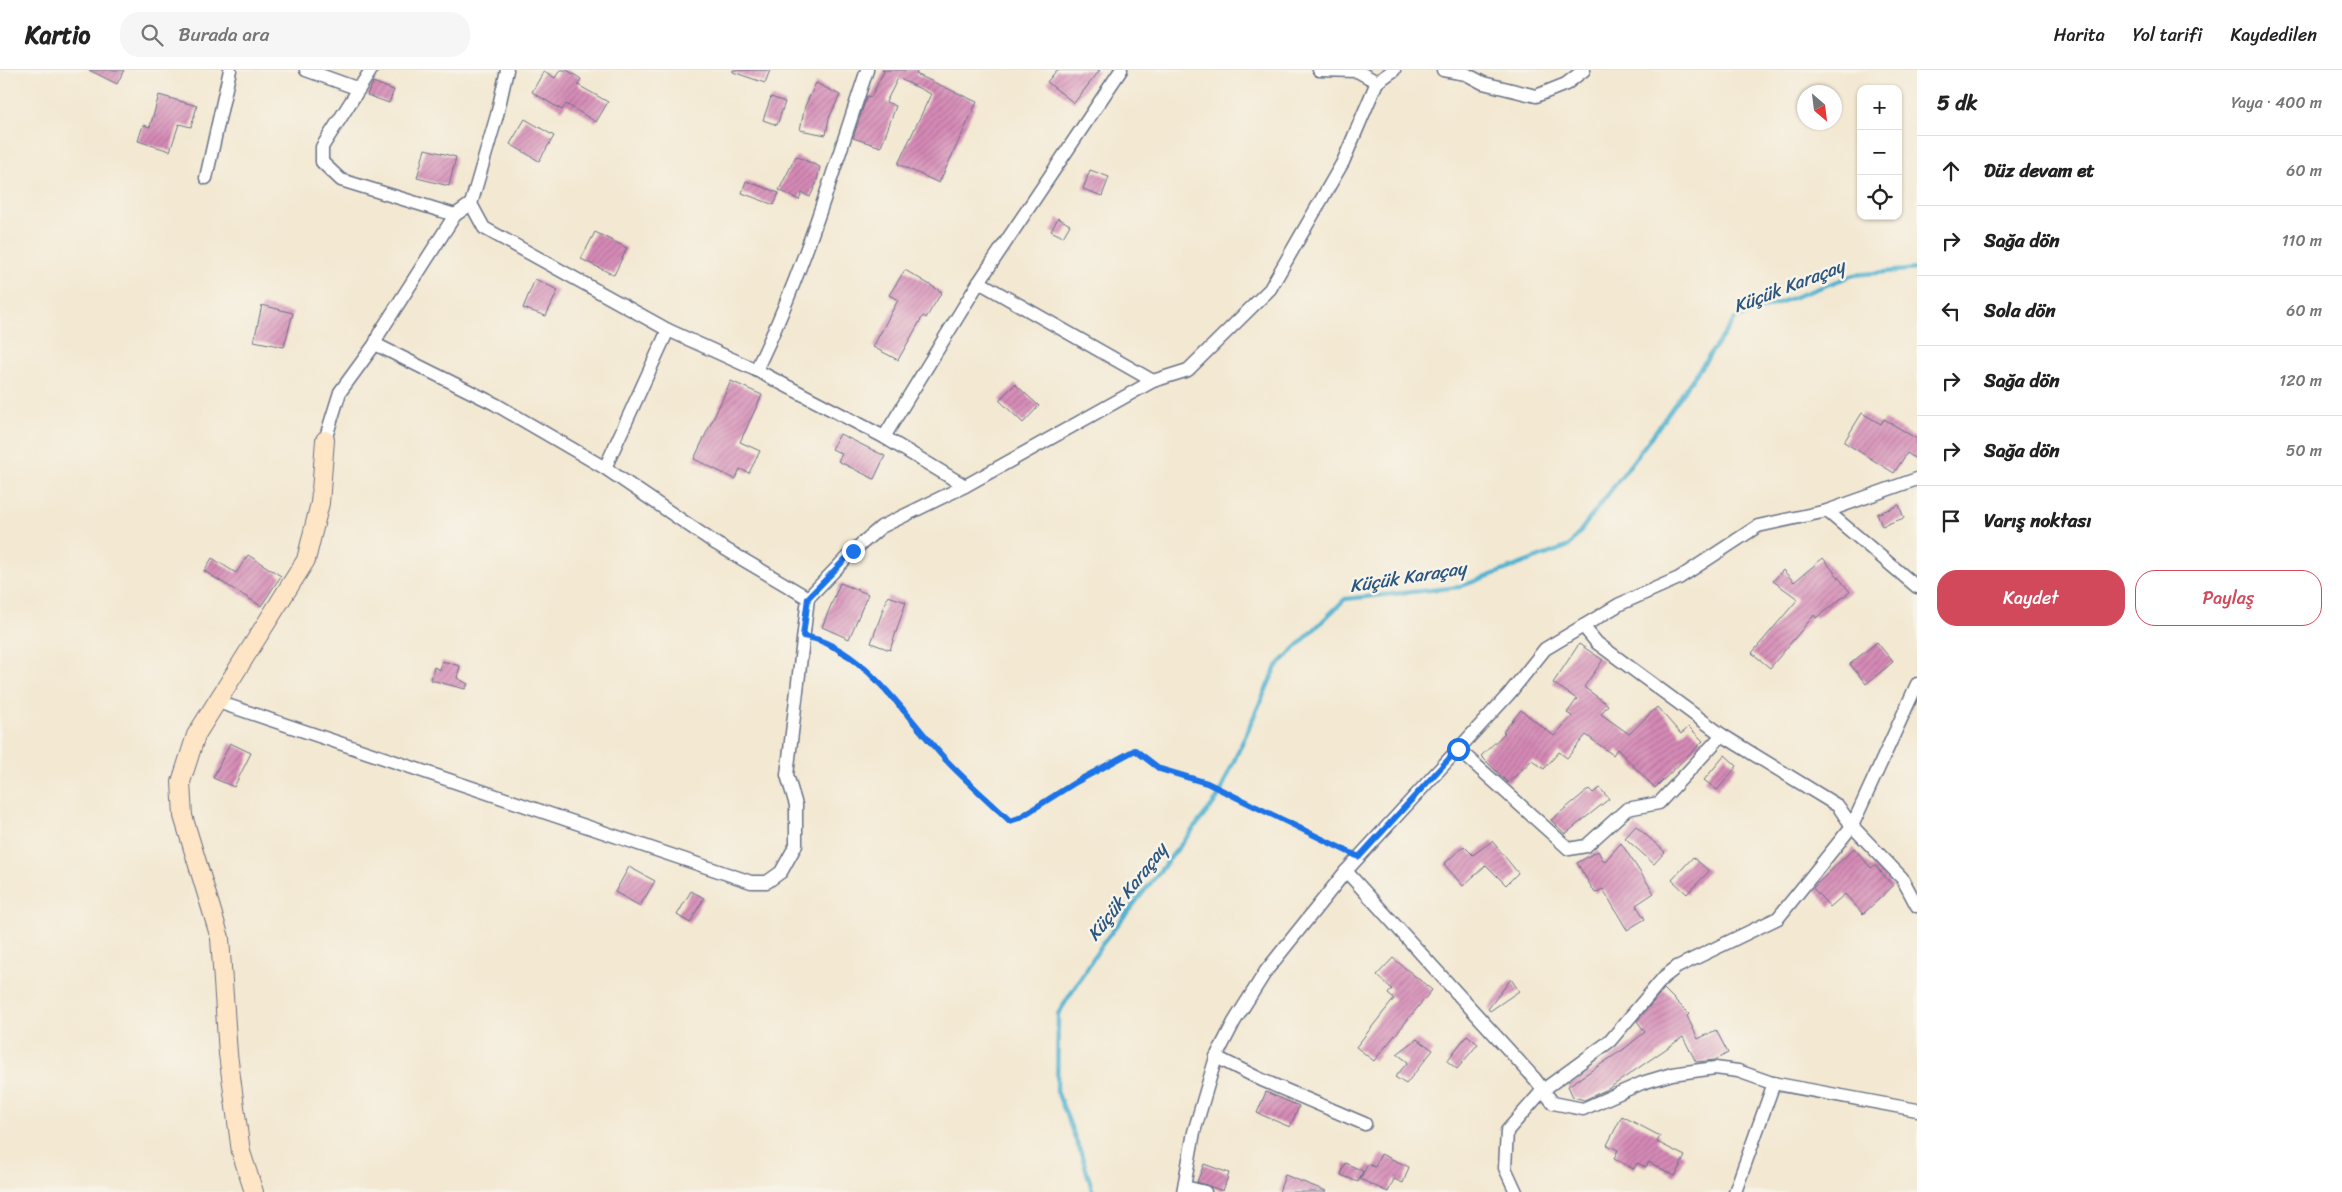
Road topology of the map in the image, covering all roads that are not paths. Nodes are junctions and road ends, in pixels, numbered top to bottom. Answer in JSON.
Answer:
{"nodes":[{"id":1,"x":230,"y":70,"type":"edge"},
{"id":2,"x":306,"y":70,"type":"edge"},
{"id":3,"x":371,"y":70,"type":"edge"},
{"id":4,"x":507,"y":70,"type":"edge"},
{"id":5,"x":867,"y":70,"type":"edge"},
{"id":6,"x":1121,"y":70,"type":"edge"},
{"id":7,"x":1319,"y":70,"type":"edge"},
{"id":8,"x":1394,"y":70,"type":"edge"},
{"id":9,"x":1443,"y":70,"type":"edge"},
{"id":10,"x":1584,"y":70,"type":"edge"},
{"id":11,"x":1376,"y":82,"type":"junction"},
{"id":12,"x":359,"y":88,"type":"junction"},
{"id":13,"x":206,"y":178,"type":"dead end"},
{"id":14,"x":471,"y":204,"type":"junction"},
{"id":15,"x":456,"y":215,"type":"junction"},
{"id":16,"x":980,"y":282,"type":"junction"},
{"id":17,"x":668,"y":330,"type":"junction"},
{"id":18,"x":375,"y":344,"type":"junction"},
{"id":19,"x":756,"y":370,"type":"junction"},
{"id":20,"x":1153,"y":381,"type":"junction"},
{"id":21,"x":884,"y":437,"type":"junction"},
{"id":22,"x":325,"y":440,"type":"joint"},
{"id":23,"x":604,"y":468,"type":"junction"},
{"id":24,"x":1917,"y":479,"type":"edge"},
{"id":25,"x":965,"y":486,"type":"junction"},
{"id":26,"x":1827,"y":512,"type":"junction"},
{"id":27,"x":1917,"y":587,"type":"edge"},
{"id":28,"x":808,"y":598,"type":"junction"},
{"id":29,"x":1583,"y":626,"type":"junction"},
{"id":30,"x":1917,"y":684,"type":"edge"},
{"id":31,"x":218,"y":702,"type":"junction"},
{"id":32,"x":1722,"y":735,"type":"junction"},
{"id":33,"x":1458,"y":749,"type":"junction"},
{"id":34,"x":1852,"y":826,"type":"junction"},
{"id":35,"x":1346,"y":871,"type":"junction"},
{"id":36,"x":1917,"y":906,"type":"edge"},
{"id":37,"x":1216,"y":1057,"type":"junction"},
{"id":38,"x":1774,"y":1083,"type":"junction"},
{"id":39,"x":1543,"y":1090,"type":"junction"},
{"id":40,"x":1917,"y":1110,"type":"edge"},
{"id":41,"x":1365,"y":1124,"type":"dead end"},
{"id":42,"x":1184,"y":1189,"type":"edge"},
{"id":43,"x":254,"y":1192,"type":"edge"},
{"id":44,"x":1205,"y":1192,"type":"edge"},
{"id":45,"x":1516,"y":1192,"type":"edge"},
{"id":46,"x":1735,"y":1192,"type":"edge"}],
"edges":[{"from":1,"to":13,"type":"street"},
{"from":2,"to":12,"type":"street"},
{"from":3,"to":12,"type":"street"},
{"from":4,"to":14,"type":"street"},
{"from":5,"to":19,"type":"street"},
{"from":6,"to":16,"type":"street"},
{"from":7,"to":11,"type":"street"},
{"from":8,"to":11,"type":"street"},
{"from":9,"to":10,"type":"street"},
{"from":11,"to":20,"type":"street"},
{"from":12,"to":15,"type":"street"},
{"from":14,"to":15,"type":"street"},
{"from":14,"to":17,"type":"street"},
{"from":15,"to":18,"type":"street"},
{"from":16,"to":20,"type":"street"},
{"from":16,"to":21,"type":"street"},
{"from":17,"to":19,"type":"street"},
{"from":17,"to":23,"type":"street"},
{"from":18,"to":22,"type":"street"},
{"from":18,"to":23,"type":"street"},
{"from":19,"to":21,"type":"street"},
{"from":20,"to":25,"type":"street"},
{"from":21,"to":25,"type":"street"},
{"from":22,"to":31,"type":"street"},
{"from":23,"to":28,"type":"street"},
{"from":24,"to":26,"type":"street"},
{"from":25,"to":28,"type":"street"},
{"from":26,"to":27,"type":"street"},
{"from":26,"to":29,"type":"street"},
{"from":28,"to":31,"type":"street"},
{"from":29,"to":32,"type":"street"},
{"from":29,"to":33,"type":"street"},
{"from":30,"to":34,"type":"street"},
{"from":31,"to":43,"type":"street"},
{"from":32,"to":33,"type":"street"},
{"from":32,"to":34,"type":"street"},
{"from":33,"to":35,"type":"street"},
{"from":34,"to":36,"type":"street"},
{"from":34,"to":39,"type":"street"},
{"from":35,"to":37,"type":"street"},
{"from":35,"to":39,"type":"street"},
{"from":37,"to":41,"type":"street"},
{"from":37,"to":42,"type":"street"},
{"from":38,"to":39,"type":"street"},
{"from":38,"to":40,"type":"street"},
{"from":38,"to":46,"type":"street"},
{"from":39,"to":45,"type":"street"},
{"from":42,"to":44,"type":"street"}]}
